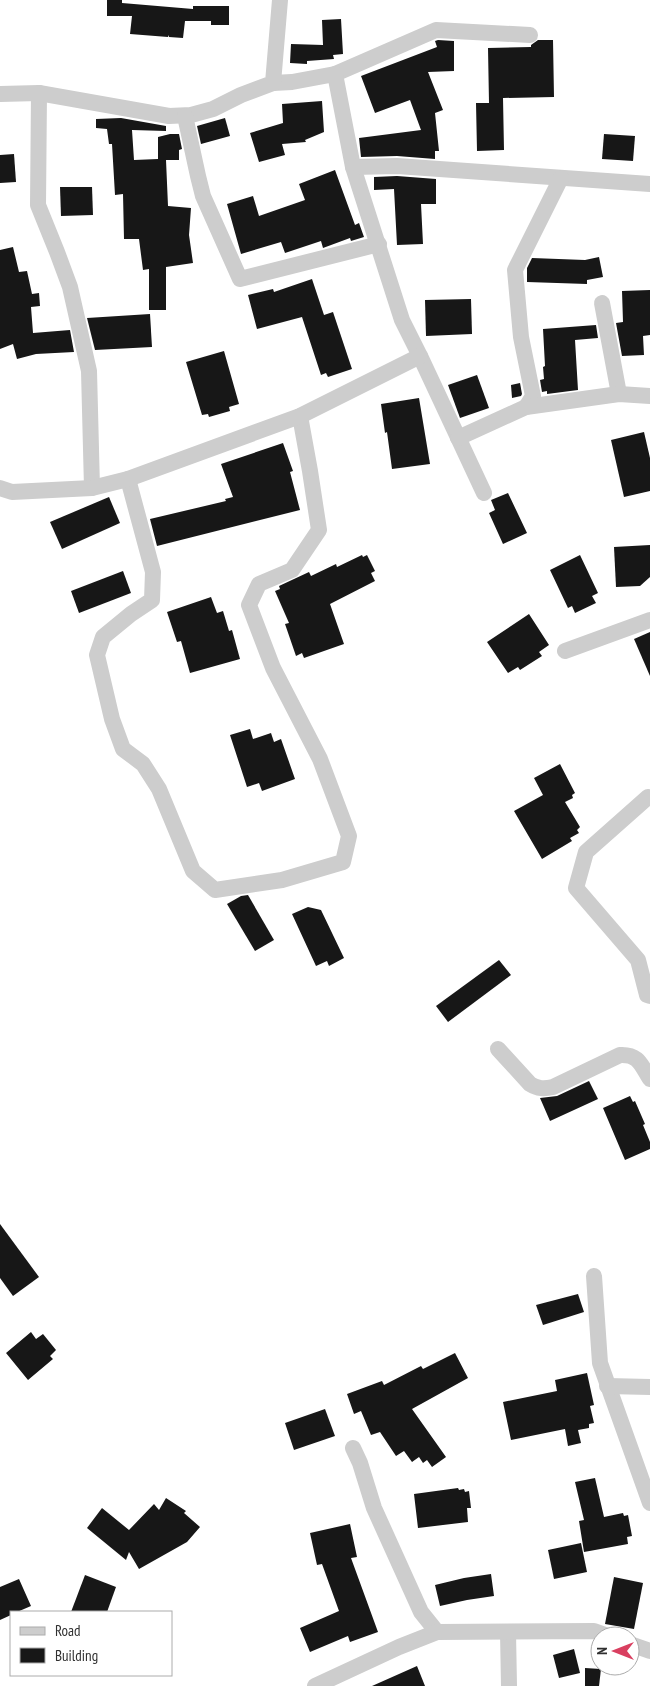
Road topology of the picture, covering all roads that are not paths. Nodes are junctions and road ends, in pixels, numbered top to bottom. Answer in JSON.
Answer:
{"nodes":[{"id":1,"x":280,"y":0,"type":"edge"},
{"id":2,"x":530,"y":35,"type":"dead end"},
{"id":3,"x":335,"y":74,"type":"junction"},
{"id":4,"x":273,"y":83,"type":"junction"},
{"id":5,"x":38,"y":92,"type":"junction"},
{"id":6,"x":0,"y":94,"type":"edge"},
{"id":7,"x":185,"y":116,"type":"junction"},
{"id":8,"x":353,"y":167,"type":"junction"},
{"id":9,"x":561,"y":178,"type":"junction"},
{"id":10,"x":650,"y":184,"type":"edge"},
{"id":11,"x":379,"y":244,"type":"junction"},
{"id":12,"x":602,"y":303,"type":"dead end"},
{"id":13,"x":420,"y":356,"type":"junction"},
{"id":14,"x":619,"y":394,"type":"junction"},
{"id":15,"x":650,"y":396,"type":"edge"},
{"id":16,"x":526,"y":407,"type":"junction"},
{"id":17,"x":300,"y":416,"type":"junction"},
{"id":18,"x":458,"y":438,"type":"junction"},
{"id":19,"x":128,"y":479,"type":"junction"},
{"id":20,"x":0,"y":488,"type":"edge"},
{"id":21,"x":92,"y":488,"type":"junction"},
{"id":22,"x":484,"y":493,"type":"dead end"},
{"id":23,"x":650,"y":620,"type":"edge"},
{"id":24,"x":565,"y":651,"type":"dead end"},
{"id":25,"x":648,"y":797,"type":"dead end"},
{"id":26,"x":650,"y":996,"type":"edge"},
{"id":27,"x":498,"y":1049,"type":"dead end"},
{"id":28,"x":650,"y":1079,"type":"edge"},
{"id":29,"x":594,"y":1276,"type":"dead end"},
{"id":30,"x":607,"y":1386,"type":"junction"},
{"id":31,"x":650,"y":1387,"type":"edge"},
{"id":32,"x":353,"y":1448,"type":"dead end"},
{"id":33,"x":650,"y":1503,"type":"edge"},
{"id":34,"x":590,"y":1631,"type":"edge"},
{"id":35,"x":437,"y":1632,"type":"junction"},
{"id":36,"x":508,"y":1632,"type":"junction"},
{"id":37,"x":315,"y":1686,"type":"edge"},
{"id":38,"x":509,"y":1686,"type":"edge"}],
"edges":[{"from":1,"to":4,"type":"street"},
{"from":2,"to":3,"type":"street"},
{"from":3,"to":4,"type":"street"},
{"from":3,"to":8,"type":"street"},
{"from":4,"to":7,"type":"street"},
{"from":5,"to":6,"type":"street"},
{"from":5,"to":7,"type":"street"},
{"from":5,"to":21,"type":"street"},
{"from":7,"to":11,"type":"street"},
{"from":8,"to":9,"type":"street"},
{"from":8,"to":11,"type":"street"},
{"from":9,"to":10,"type":"street"},
{"from":9,"to":16,"type":"street"},
{"from":11,"to":13,"type":"street"},
{"from":12,"to":14,"type":"street"},
{"from":13,"to":17,"type":"street"},
{"from":13,"to":18,"type":"street"},
{"from":14,"to":15,"type":"street"},
{"from":14,"to":16,"type":"street"},
{"from":16,"to":18,"type":"street"},
{"from":17,"to":19,"type":"street"},
{"from":17,"to":19,"type":"street"},
{"from":18,"to":22,"type":"street"},
{"from":19,"to":21,"type":"street"},
{"from":20,"to":21,"type":"street"},
{"from":23,"to":24,"type":"street"},
{"from":25,"to":26,"type":"street"},
{"from":27,"to":28,"type":"street"},
{"from":29,"to":30,"type":"street"},
{"from":30,"to":31,"type":"street"},
{"from":30,"to":33,"type":"street"},
{"from":32,"to":35,"type":"street"},
{"from":34,"to":36,"type":"street"},
{"from":35,"to":36,"type":"street"},
{"from":35,"to":37,"type":"street"},
{"from":36,"to":38,"type":"street"}]}
